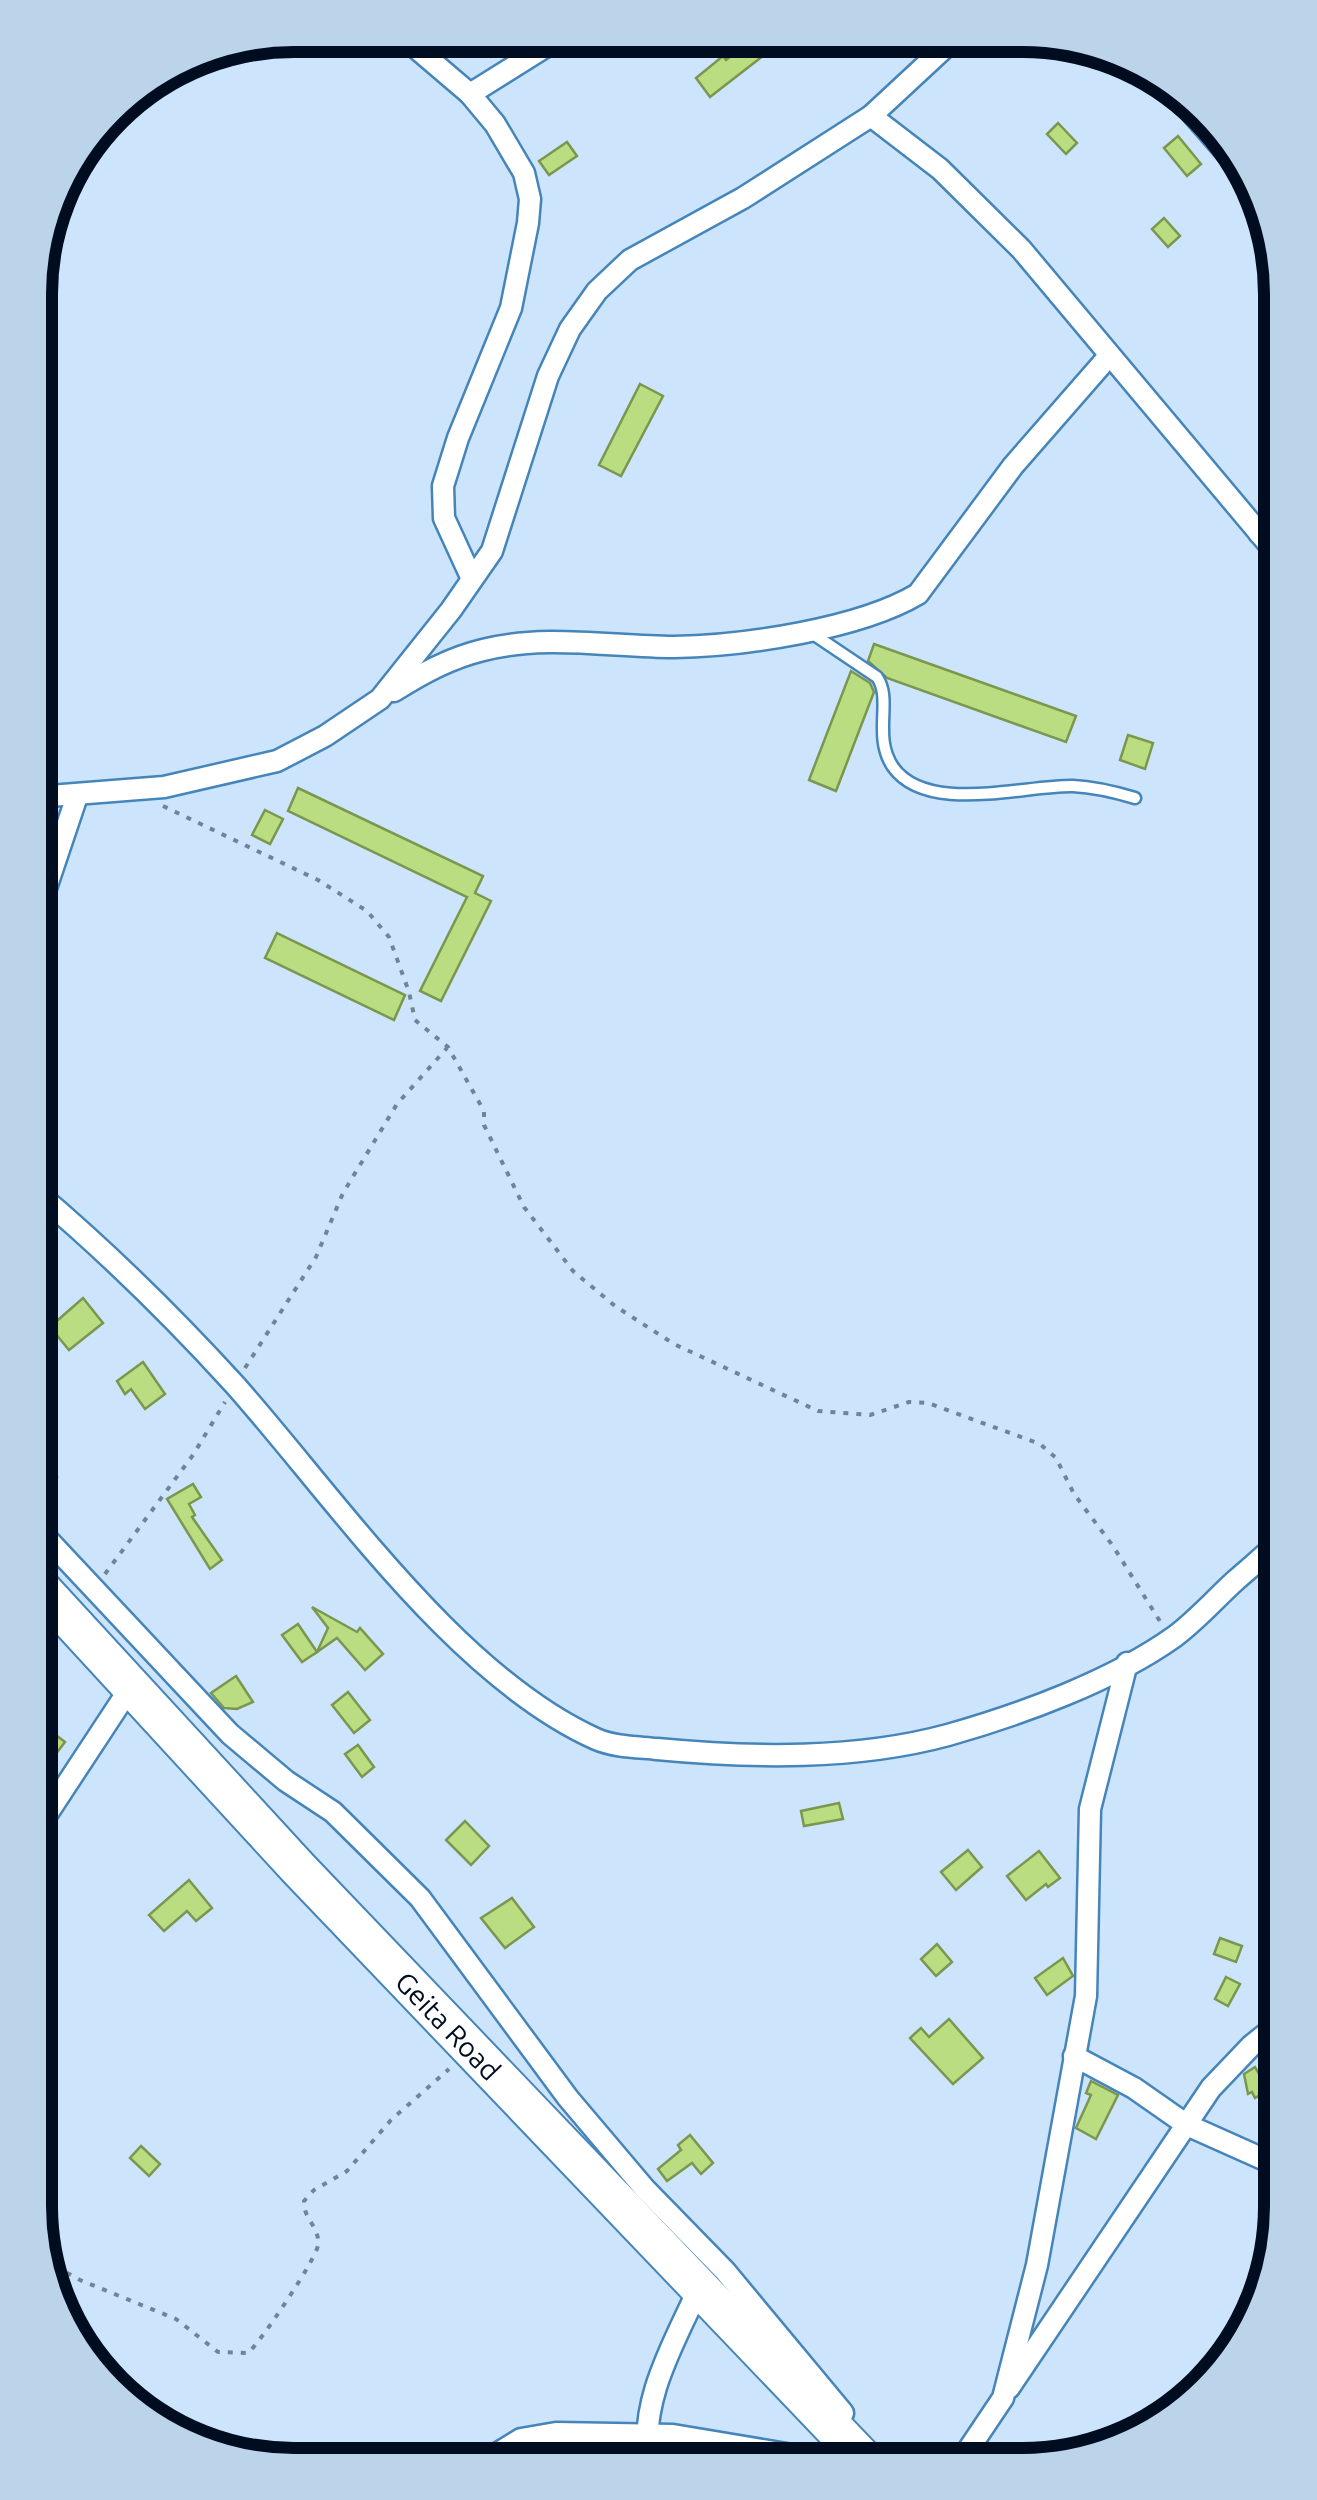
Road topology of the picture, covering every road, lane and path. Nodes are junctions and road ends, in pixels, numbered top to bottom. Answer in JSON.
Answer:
{"nodes":[{"id":1,"x":940,"y":52,"type":"edge"},
{"id":2,"x":419,"y":53,"type":"edge"},
{"id":3,"x":535,"y":53,"type":"edge"},
{"id":4,"x":470,"y":94,"type":"junction"},
{"id":5,"x":872,"y":116,"type":"junction"},
{"id":6,"x":1110,"y":356,"type":"junction"},
{"id":7,"x":1264,"y":530,"type":"edge"},
{"id":8,"x":1260,"y":533,"type":"junction"},
{"id":9,"x":1264,"y":538,"type":"edge"},
{"id":10,"x":472,"y":579,"type":"junction"},
{"id":11,"x":808,"y":630,"type":"junction"},
{"id":12,"x":380,"y":699,"type":"junction"},
{"id":13,"x":127,"y":789,"type":"junction"},
{"id":14,"x":77,"y":796,"type":"junction"},
{"id":15,"x":52,"y":797,"type":"edge"},
{"id":16,"x":1134,"y":798,"type":"dead end"},
{"id":17,"x":52,"y":870,"type":"edge"},
{"id":18,"x":448,"y":1047,"type":"junction"},
{"id":19,"x":52,"y":1206,"type":"edge"},
{"id":20,"x":235,"y":1385,"type":"junction"},
{"id":21,"x":52,"y":1545,"type":"edge"},
{"id":22,"x":1264,"y":1555,"type":"edge"},
{"id":23,"x":91,"y":1588,"type":"junction"},
{"id":24,"x":52,"y":1601,"type":"edge"},
{"id":25,"x":1171,"y":1639,"type":"junction"},
{"id":26,"x":1127,"y":1663,"type":"junction"},
{"id":27,"x":130,"y":1688,"type":"junction"},
{"id":28,"x":52,"y":1806,"type":"edge"},
{"id":29,"x":1264,"y":2036,"type":"edge"},
{"id":30,"x":470,"y":2048,"type":"junction"},
{"id":31,"x":1074,"y":2056,"type":"junction"},
{"id":32,"x":1187,"y":2125,"type":"junction"},
{"id":33,"x":1264,"y":2159,"type":"edge"},
{"id":34,"x":61,"y":2270,"type":"edge"},
{"id":35,"x":700,"y":2288,"type":"junction"},
{"id":36,"x":1003,"y":2398,"type":"junction"},
{"id":37,"x":507,"y":2448,"type":"edge"},
{"id":38,"x":623,"y":2448,"type":"edge"},
{"id":39,"x":646,"y":2448,"type":"edge"},
{"id":40,"x":853,"y":2448,"type":"edge"},
{"id":41,"x":872,"y":2448,"type":"edge"},
{"id":42,"x":969,"y":2448,"type":"edge"}],
"edges":[{"from":1,"to":5,"type":"street"},
{"from":2,"to":4,"type":"street"},
{"from":3,"to":4,"type":"street"},
{"from":4,"to":10,"type":"street"},
{"from":5,"to":6,"type":"street"},
{"from":5,"to":10,"type":"street"},
{"from":6,"to":8,"type":"street"},
{"from":6,"to":11,"type":"street"},
{"from":7,"to":8,"type":"street"},
{"from":8,"to":9,"type":"street"},
{"from":10,"to":12,"type":"street"},
{"from":11,"to":12,"type":"street"},
{"from":11,"to":16,"type":"lane"},
{"from":12,"to":13,"type":"street"},
{"from":13,"to":14,"type":"street"},
{"from":13,"to":18,"type":"path"},
{"from":14,"to":15,"type":"street"},
{"from":14,"to":17,"type":"street"},
{"from":18,"to":20,"type":"path"},
{"from":18,"to":25,"type":"path"},
{"from":19,"to":20,"type":"street"},
{"from":20,"to":23,"type":"path"},
{"from":20,"to":26,"type":"street"},
{"from":21,"to":23,"type":"street"},
{"from":22,"to":25,"type":"street"},
{"from":23,"to":41,"type":"street"},
{"from":24,"to":27,"type":"highway","name":"Geita Road"},
{"from":25,"to":26,"type":"street"},
{"from":26,"to":31,"type":"street"},
{"from":27,"to":28,"type":"street"},
{"from":27,"to":30,"type":"highway","name":"Geita Road"},
{"from":29,"to":32,"type":"street"},
{"from":30,"to":34,"type":"path"},
{"from":30,"to":35,"type":"highway","name":"Geita Road"},
{"from":31,"to":32,"type":"street"},
{"from":31,"to":36,"type":"street"},
{"from":32,"to":33,"type":"street"},
{"from":32,"to":36,"type":"street"},
{"from":35,"to":39,"type":"street"},
{"from":35,"to":40,"type":"highway","name":"Geita Road"},
{"from":36,"to":42,"type":"street"},
{"from":37,"to":38,"type":"street"}]}
